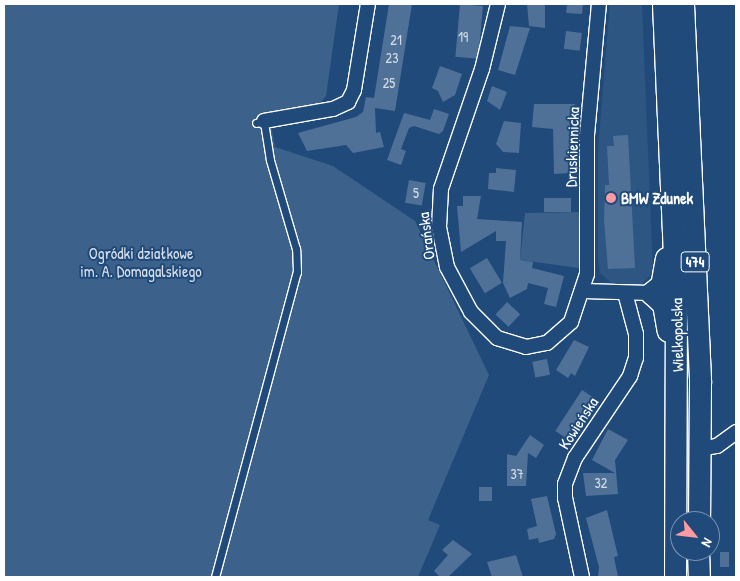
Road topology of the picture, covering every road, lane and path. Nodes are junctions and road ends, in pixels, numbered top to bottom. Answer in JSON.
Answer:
{"nodes":[{"id":1,"x":368,"y":4,"type":"edge"},
{"id":2,"x":498,"y":4,"type":"edge"},
{"id":3,"x":599,"y":4,"type":"edge"},
{"id":4,"x":663,"y":4,"type":"edge"},
{"id":5,"x":684,"y":4,"type":"edge"},
{"id":6,"x":260,"y":122,"type":"joint"},
{"id":7,"x":672,"y":193,"type":"junction"},
{"id":8,"x":583,"y":291,"type":"junction"},
{"id":9,"x":625,"y":293,"type":"junction"},
{"id":10,"x":651,"y":293,"type":"junction"},
{"id":11,"x":677,"y":384,"type":"junction"},
{"id":12,"x":736,"y":432,"type":"edge"},
{"id":13,"x":702,"y":449,"type":"junction"},
{"id":14,"x":699,"y":511,"type":"edge"},
{"id":15,"x":698,"y":561,"type":"edge"},
{"id":16,"x":216,"y":577,"type":"edge"},
{"id":17,"x":582,"y":577,"type":"edge"},
{"id":18,"x":675,"y":577,"type":"edge"},
{"id":19,"x":699,"y":577,"type":"edge"}],
"edges":[{"from":1,"to":6,"type":"street"},
{"from":2,"to":8,"type":"street","name":"Orańska"},
{"from":3,"to":8,"type":"street","name":"Druskiennicka"},
{"from":4,"to":7,"type":"main road","name":"Wielkopolska","number":"474"},
{"from":5,"to":13,"type":"main road","name":"Wielkopolska","number":"474"},
{"from":6,"to":16,"type":"lane"},
{"from":7,"to":10,"type":"main road"},
{"from":7,"to":11,"type":"main road","name":"Wielkopolska","number":"474"},
{"from":8,"to":9,"type":"street"},
{"from":9,"to":10,"type":"street"},
{"from":9,"to":17,"type":"street","name":"Kowieńska"},
{"from":10,"to":11,"type":"main road"},
{"from":11,"to":18,"type":"main road","name":"Wielkopolska","number":"474"},
{"from":12,"to":13,"type":"street"},
{"from":13,"to":14,"type":"main road","name":"Wielkopolska","number":"474"},
{"from":15,"to":19,"type":"main road"}]}
